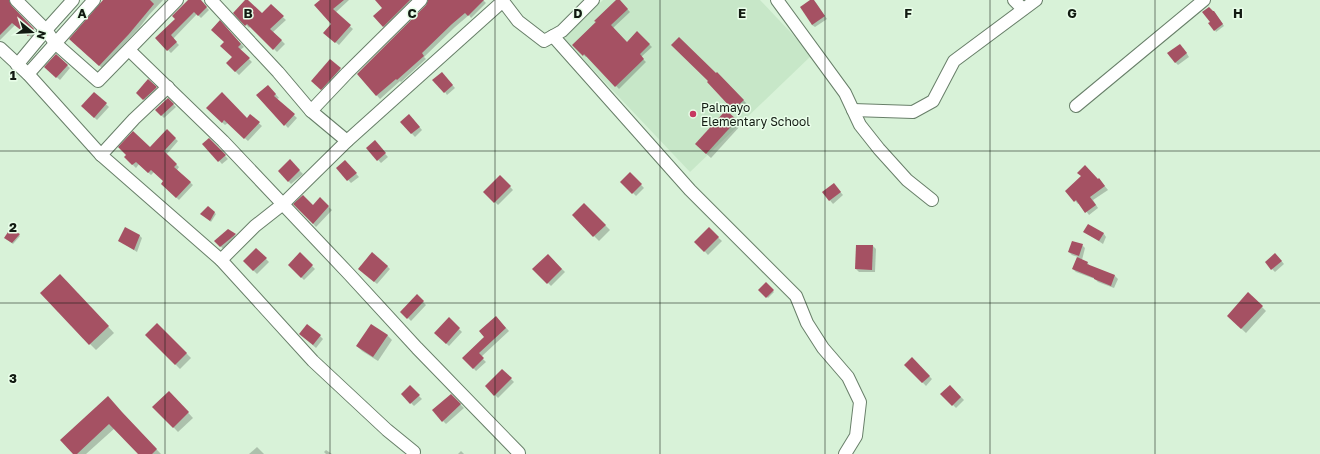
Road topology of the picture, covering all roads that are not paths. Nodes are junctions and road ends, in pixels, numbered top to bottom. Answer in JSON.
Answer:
{"nodes":[{"id":1,"x":16,"y":0,"type":"edge"},
{"id":2,"x":73,"y":0,"type":"edge"},
{"id":3,"x":94,"y":0,"type":"edge"},
{"id":4,"x":177,"y":0,"type":"edge"},
{"id":5,"x":211,"y":0,"type":"edge"},
{"id":6,"x":421,"y":0,"type":"edge"},
{"id":7,"x":593,"y":0,"type":"edge"},
{"id":8,"x":777,"y":0,"type":"edge"},
{"id":9,"x":1014,"y":0,"type":"edge"},
{"id":10,"x":1036,"y":0,"type":"edge"},
{"id":11,"x":1204,"y":0,"type":"edge"},
{"id":12,"x":502,"y":1,"type":"edge"},
{"id":13,"x":1024,"y":9,"type":"junction"},
{"id":14,"x":46,"y":30,"type":"junction"},
{"id":15,"x":552,"y":36,"type":"junction"},
{"id":16,"x":55,"y":43,"type":"junction"},
{"id":17,"x":0,"y":48,"type":"edge"},
{"id":18,"x":129,"y":50,"type":"junction"},
{"id":19,"x":17,"y":65,"type":"junction"},
{"id":20,"x":28,"y":74,"type":"junction"},
{"id":21,"x":168,"y":87,"type":"junction"},
{"id":22,"x":1076,"y":106,"type":"dead end"},
{"id":23,"x":853,"y":110,"type":"junction"},
{"id":24,"x":311,"y":111,"type":"junction"},
{"id":25,"x":347,"y":142,"type":"junction"},
{"id":26,"x":101,"y":155,"type":"junction"},
{"id":27,"x":932,"y":200,"type":"dead end"},
{"id":28,"x":283,"y":204,"type":"junction"},
{"id":29,"x":221,"y":260,"type":"junction"},
{"id":30,"x":414,"y":452,"type":"dead end"},
{"id":31,"x":519,"y":453,"type":"dead end"},
{"id":32,"x":846,"y":454,"type":"edge"}],
"edges":[{"from":1,"to":14,"type":"street"},
{"from":2,"to":14,"type":"street"},
{"from":3,"to":16,"type":"street"},
{"from":4,"to":18,"type":"street"},
{"from":5,"to":24,"type":"street"},
{"from":6,"to":24,"type":"street"},
{"from":7,"to":15,"type":"street"},
{"from":8,"to":23,"type":"street"},
{"from":9,"to":13,"type":"street"},
{"from":10,"to":13,"type":"street"},
{"from":11,"to":22,"type":"street"},
{"from":12,"to":15,"type":"street"},
{"from":12,"to":25,"type":"street"},
{"from":13,"to":23,"type":"street"},
{"from":14,"to":16,"type":"street"},
{"from":14,"to":19,"type":"street"},
{"from":15,"to":32,"type":"street"},
{"from":16,"to":18,"type":"street"},
{"from":16,"to":20,"type":"street"},
{"from":17,"to":19,"type":"street"},
{"from":18,"to":21,"type":"street"},
{"from":19,"to":20,"type":"street"},
{"from":20,"to":26,"type":"street"},
{"from":21,"to":26,"type":"street"},
{"from":21,"to":28,"type":"street"},
{"from":23,"to":27,"type":"street"},
{"from":24,"to":25,"type":"street"},
{"from":25,"to":28,"type":"street"},
{"from":26,"to":29,"type":"street"},
{"from":28,"to":29,"type":"street"},
{"from":28,"to":31,"type":"street"},
{"from":29,"to":30,"type":"street"}]}
